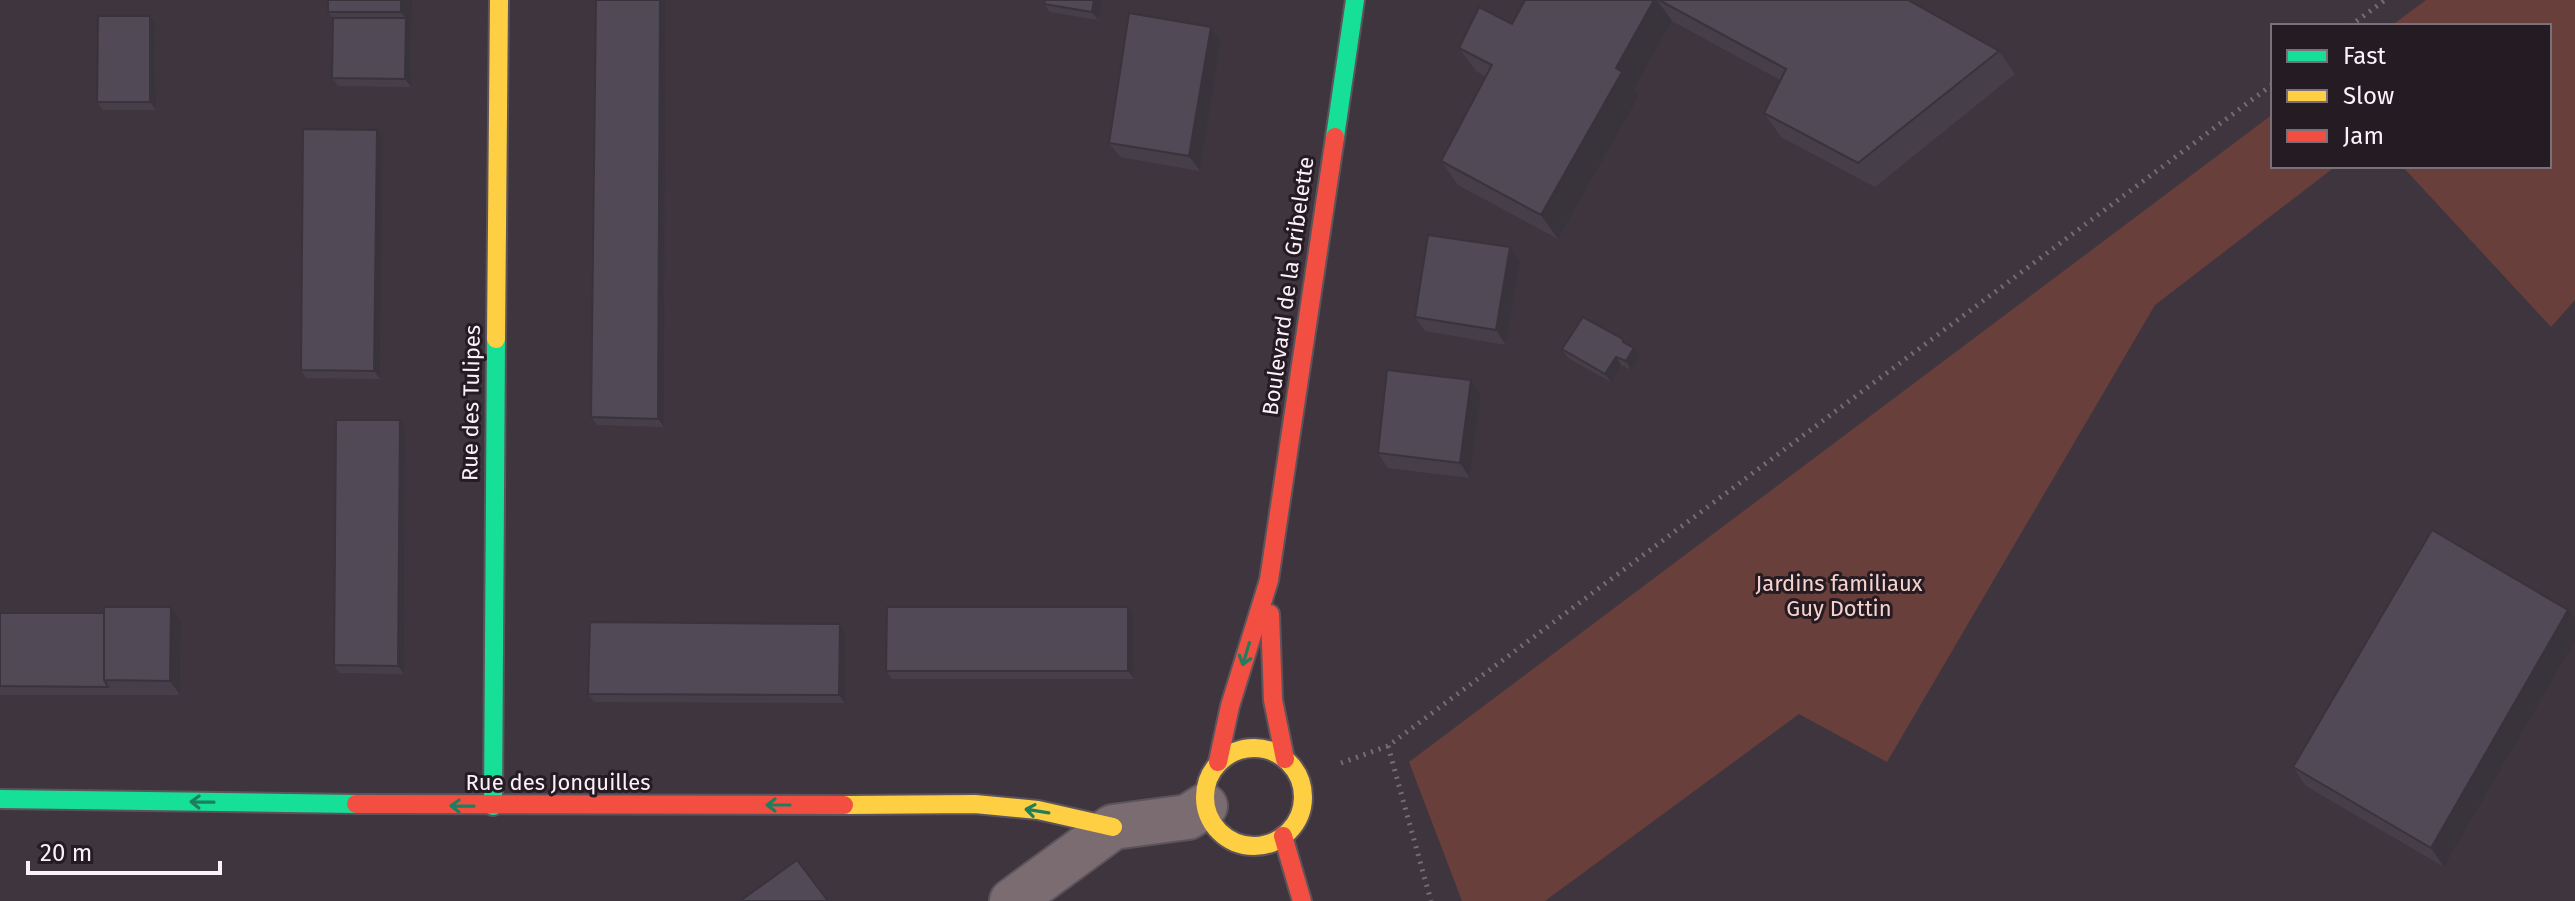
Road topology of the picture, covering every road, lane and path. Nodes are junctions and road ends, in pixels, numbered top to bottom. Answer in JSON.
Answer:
{"nodes":[{"id":1,"x":499,"y":0,"type":"edge"},
{"id":2,"x":1355,"y":0,"type":"edge"},
{"id":3,"x":2385,"y":0,"type":"edge"},
{"id":4,"x":2353,"y":24,"type":"edge"},
{"id":5,"x":2271,"y":85,"type":"edge"},
{"id":6,"x":1269,"y":580,"type":"junction"},
{"id":7,"x":1388,"y":746,"type":"junction"},
{"id":8,"x":1285,"y":759,"type":"junction"},
{"id":9,"x":1218,"y":762,"type":"junction"},
{"id":10,"x":1299,"y":778,"type":"junction"},
{"id":11,"x":0,"y":799,"type":"edge"},
{"id":12,"x":493,"y":806,"type":"junction"},
{"id":13,"x":1205,"y":806,"type":"junction"},
{"id":14,"x":1113,"y":827,"type":"junction"},
{"id":15,"x":1283,"y":836,"type":"junction"},
{"id":16,"x":1012,"y":901,"type":"edge"},
{"id":17,"x":1302,"y":901,"type":"edge"},
{"id":18,"x":1431,"y":901,"type":"edge"}],
"edges":[{"from":1,"to":12,"type":"street","name":"Rue des Tulipes"},
{"from":2,"to":6,"type":"street","name":"Boulevard de la Gribelette"},
{"from":3,"to":4,"type":"path"},
{"from":5,"to":7,"type":"path"},
{"from":6,"to":8,"type":"street","name":"Boulevard de la Gribelette"},
{"from":6,"to":9,"type":"street","name":"Boulevard de la Gribelette","one_way":true},
{"from":7,"to":10,"type":"path"},
{"from":7,"to":18,"type":"path"},
{"from":8,"to":9,"type":"street"},
{"from":8,"to":10,"type":"street"},
{"from":9,"to":13,"type":"street"},
{"from":10,"to":15,"type":"street"},
{"from":12,"to":11,"type":"street","name":"Rue des Jonquilles","one_way":true},
{"from":14,"to":12,"type":"street","name":"Rue des Jonquilles","one_way":true},
{"from":13,"to":14,"type":"street"},
{"from":13,"to":15,"type":"street"},
{"from":14,"to":16,"type":"street"},
{"from":15,"to":17,"type":"street"}]}
